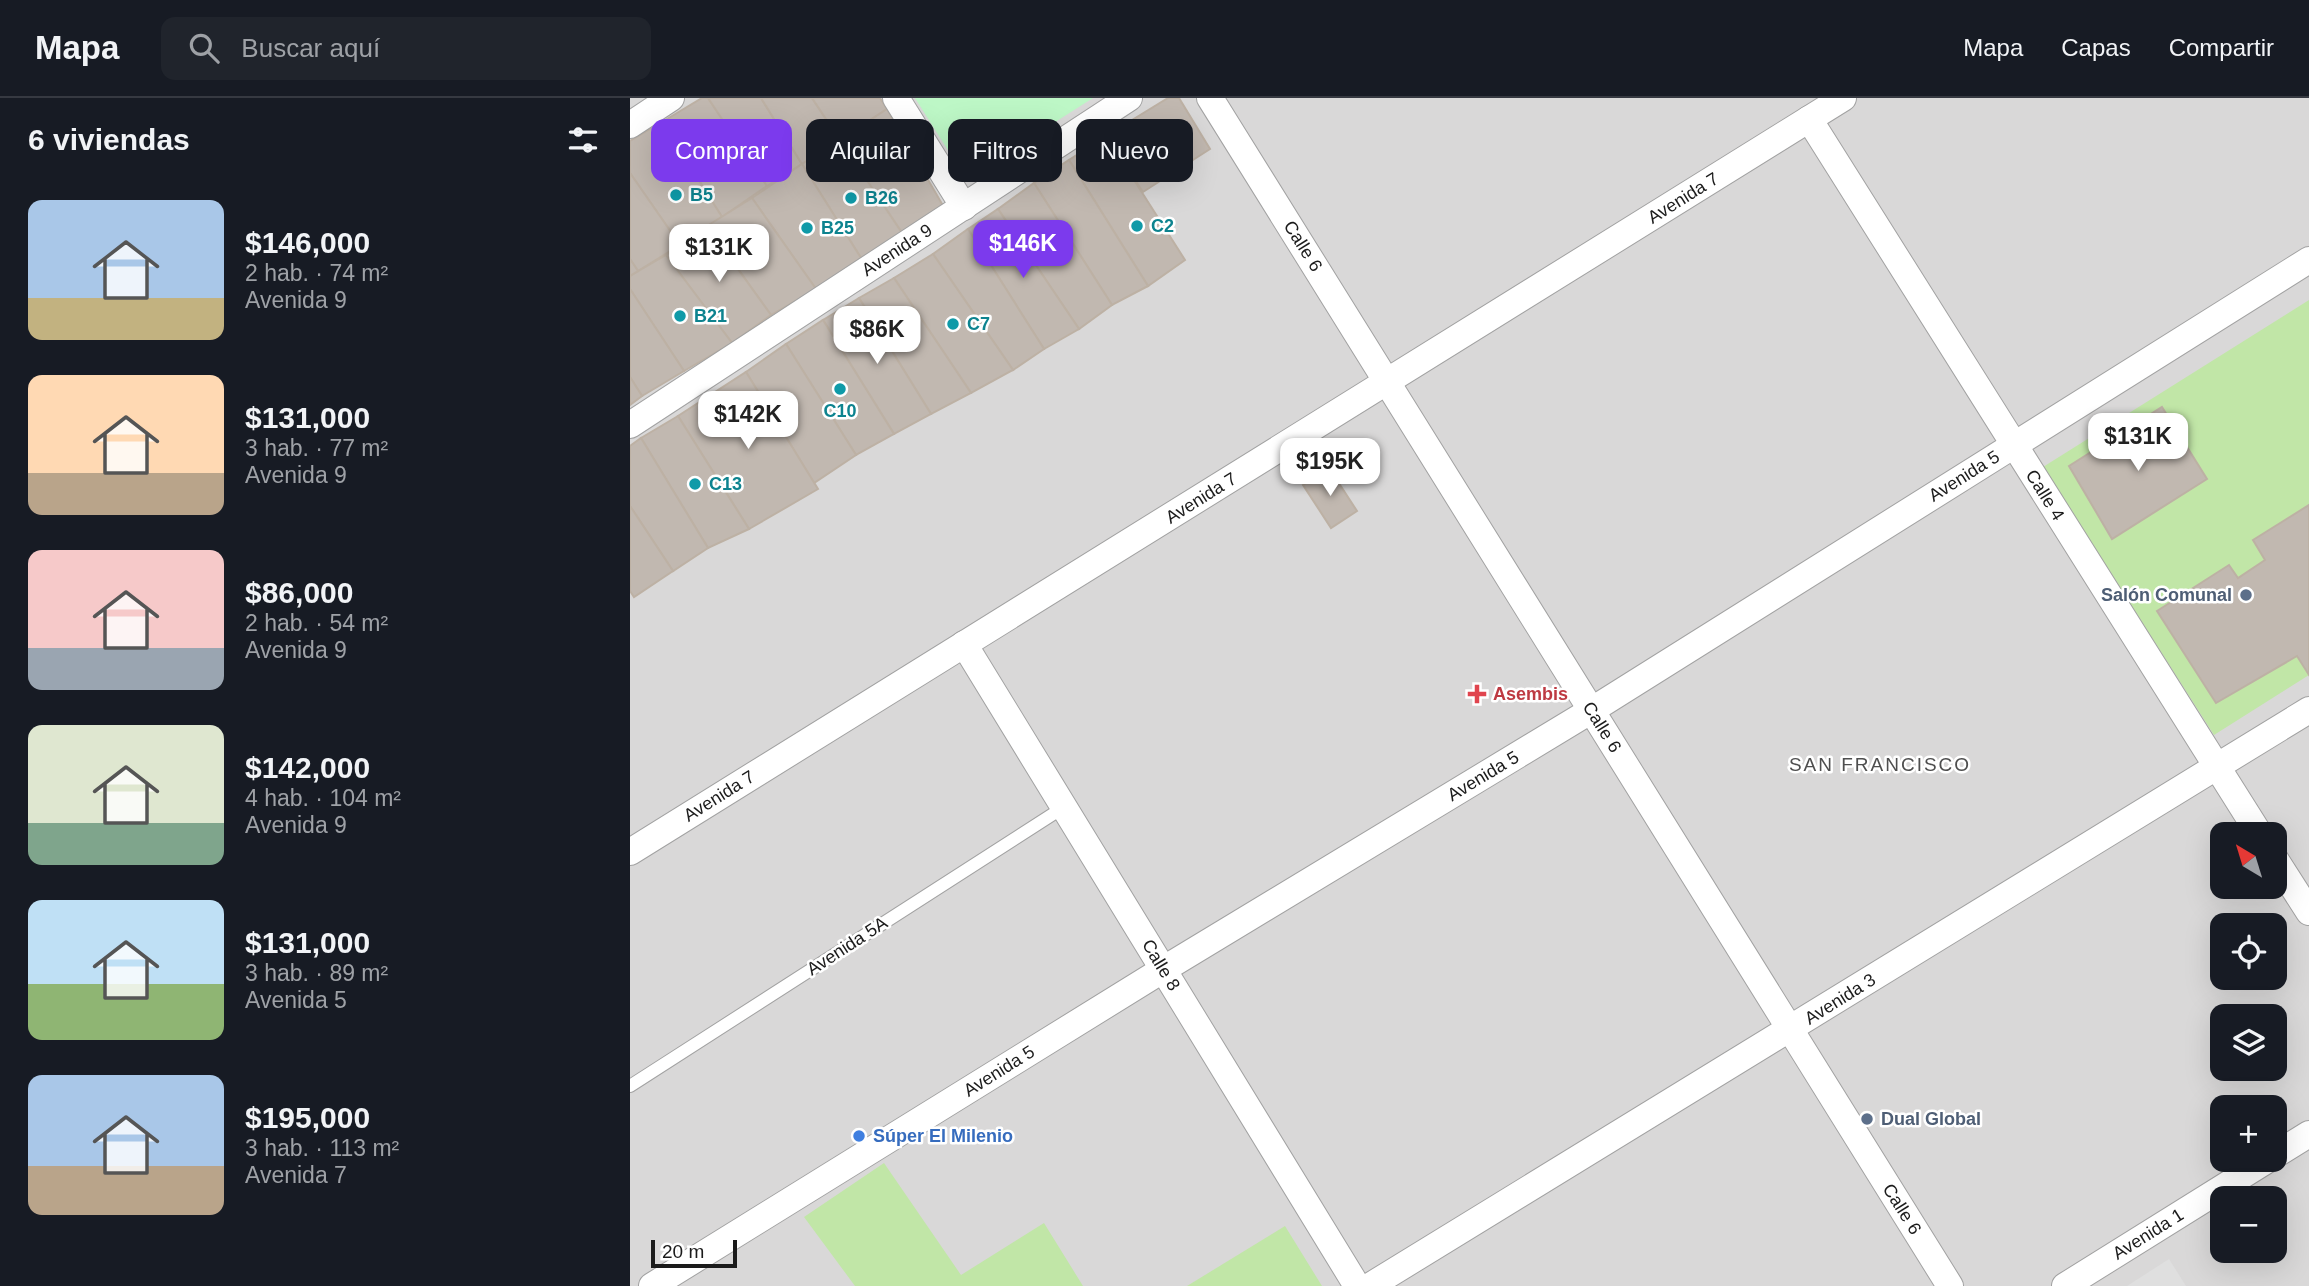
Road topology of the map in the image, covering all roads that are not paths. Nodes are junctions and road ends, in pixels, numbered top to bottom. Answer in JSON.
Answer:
{"nodes":[{"id":1,"x":671,"y":98,"type":"edge"},
{"id":2,"x":896,"y":98,"type":"edge"},
{"id":3,"x":1129,"y":98,"type":"edge"},
{"id":4,"x":1210,"y":98,"type":"edge"},
{"id":5,"x":1843,"y":98,"type":"edge"},
{"id":6,"x":1809,"y":119,"type":"junction"},
{"id":7,"x":630,"y":125,"type":"edge"},
{"id":8,"x":964,"y":207,"type":"junction"},
{"id":9,"x":2309,"y":260,"type":"edge"},
{"id":10,"x":1388,"y":383,"type":"junction"},
{"id":11,"x":630,"y":425,"type":"edge"},
{"id":12,"x":2014,"y":445,"type":"junction"},
{"id":13,"x":964,"y":644,"type":"junction"},
{"id":14,"x":1592,"y":710,"type":"junction"},
{"id":15,"x":2309,"y":710,"type":"edge"},
{"id":16,"x":2216,"y":766,"type":"junction"},
{"id":17,"x":1064,"y":807,"type":"junction"},
{"id":18,"x":2252,"y":822,"type":"edge"},
{"id":19,"x":630,"y":852,"type":"edge"},
{"id":20,"x":2287,"y":878,"type":"edge"},
{"id":21,"x":2309,"y":912,"type":"edge"},
{"id":22,"x":1164,"y":969,"type":"junction"},
{"id":23,"x":1790,"y":1029,"type":"junction"},
{"id":24,"x":630,"y":1086,"type":"edge"},
{"id":25,"x":2309,"y":1134,"type":"edge"},
{"id":26,"x":2287,"y":1148,"type":"edge"},
{"id":27,"x":2248,"y":1172,"type":"edge"},
{"id":28,"x":652,"y":1286,"type":"edge"},
{"id":29,"x":1357,"y":1286,"type":"edge"},
{"id":30,"x":1370,"y":1286,"type":"edge"},
{"id":31,"x":1950,"y":1286,"type":"edge"},
{"id":32,"x":2065,"y":1286,"type":"edge"}],
"edges":[{"from":1,"to":7,"type":"street"},
{"from":2,"to":8,"type":"street"},
{"from":3,"to":8,"type":"street","name":"Avenida 9"},
{"from":4,"to":10,"type":"street","name":"Calle 6"},
{"from":5,"to":6,"type":"street","name":"Avenida 7"},
{"from":6,"to":10,"type":"street","name":"Avenida 7"},
{"from":6,"to":12,"type":"street","name":"Calle 4"},
{"from":8,"to":11,"type":"street","name":"Avenida 9"},
{"from":9,"to":12,"type":"street","name":"Avenida 5"},
{"from":10,"to":13,"type":"street","name":"Avenida 7"},
{"from":10,"to":14,"type":"street","name":"Calle 6"},
{"from":12,"to":14,"type":"street","name":"Avenida 5"},
{"from":12,"to":16,"type":"street","name":"Calle 4"},
{"from":13,"to":17,"type":"street","name":"Calle 8"},
{"from":13,"to":19,"type":"street","name":"Avenida 7"},
{"from":14,"to":22,"type":"street","name":"Avenida 5"},
{"from":14,"to":23,"type":"street","name":"Calle 6"},
{"from":15,"to":16,"type":"street","name":"Avenida 3"},
{"from":16,"to":18,"type":"street","name":"Calle 4"},
{"from":16,"to":23,"type":"street","name":"Avenida 3"},
{"from":17,"to":22,"type":"street","name":"Calle 8"},
{"from":17,"to":24,"type":"lane","name":"Avenida 5A"},
{"from":20,"to":21,"type":"street"},
{"from":22,"to":28,"type":"street","name":"Avenida 5"},
{"from":22,"to":29,"type":"street","name":"Calle 8"},
{"from":23,"to":30,"type":"street","name":"Avenida 3"},
{"from":23,"to":31,"type":"street","name":"Calle 6"},
{"from":25,"to":26,"type":"street"},
{"from":27,"to":32,"type":"street","name":"Avenida 1"}]}
